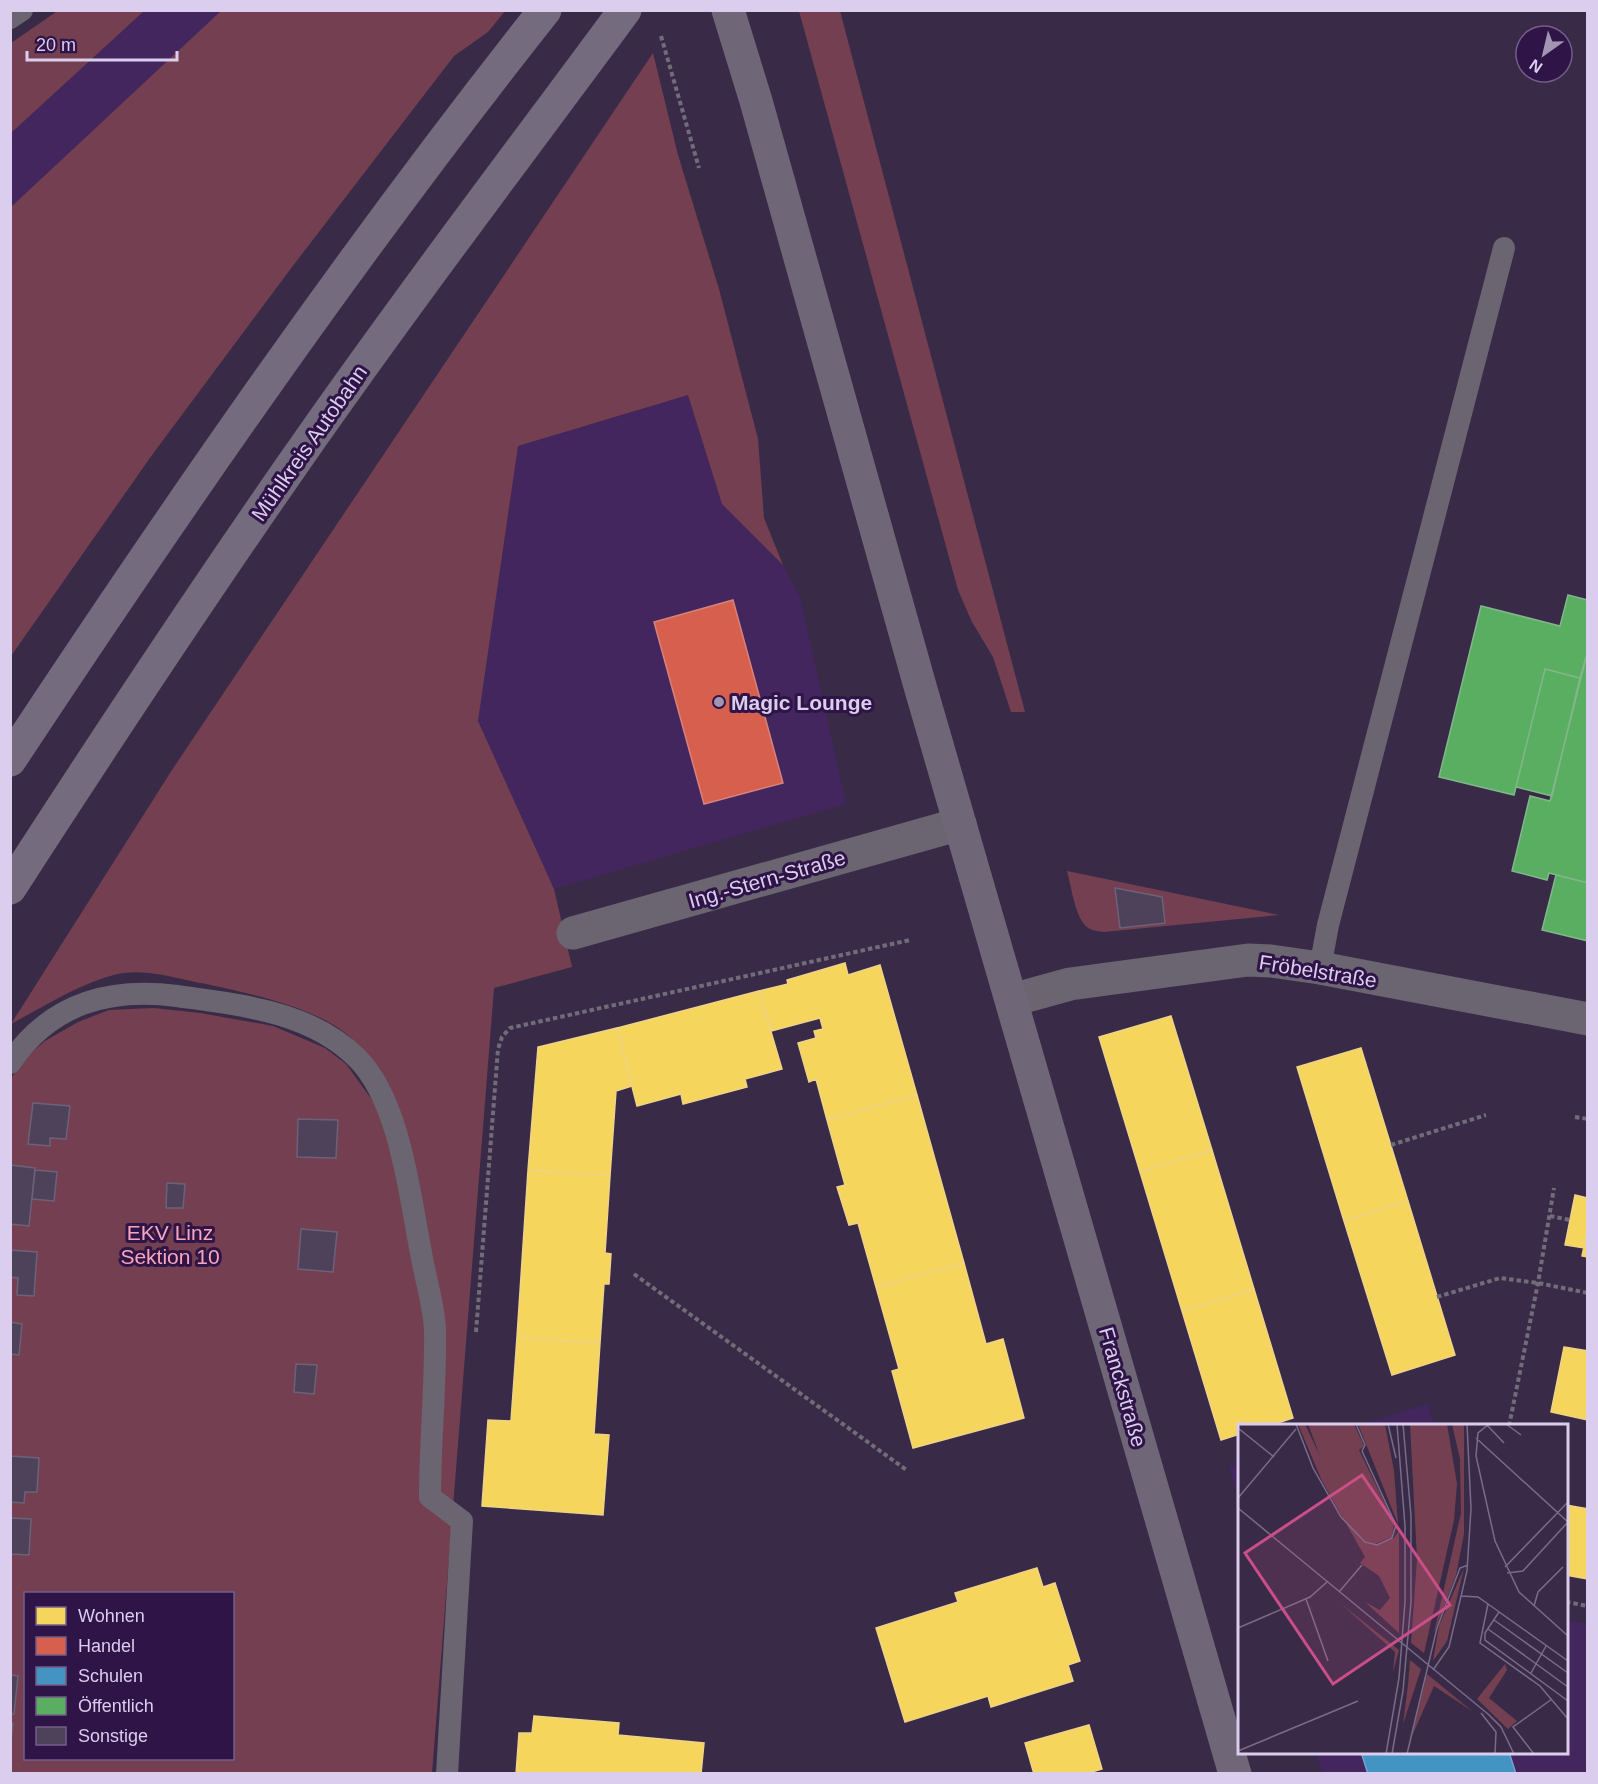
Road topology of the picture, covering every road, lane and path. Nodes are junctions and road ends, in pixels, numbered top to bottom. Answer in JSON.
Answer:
{"nodes":[{"id":1,"x":22,"y":10,"type":"edge"},
{"id":2,"x":545,"y":10,"type":"edge"},
{"id":3,"x":625,"y":10,"type":"edge"},
{"id":4,"x":728,"y":10,"type":"edge"},
{"id":5,"x":10,"y":18,"type":"edge"},
{"id":6,"x":660,"y":33,"type":"dead end"},
{"id":7,"x":699,"y":168,"type":"dead end"},
{"id":8,"x":1504,"y":248,"type":"dead end"},
{"id":9,"x":10,"y":760,"type":"edge"},
{"id":10,"x":960,"y":824,"type":"junction"},
{"id":11,"x":10,"y":888,"type":"edge"},
{"id":12,"x":573,"y":933,"type":"dead end"},
{"id":13,"x":910,"y":940,"type":"dead end"},
{"id":14,"x":1320,"y":968,"type":"junction"},
{"id":15,"x":1012,"y":1000,"type":"junction"},
{"id":16,"x":1587,"y":1019,"type":"edge"},
{"id":17,"x":10,"y":1063,"type":"edge"},
{"id":18,"x":1486,"y":1115,"type":"dead end"},
{"id":19,"x":1575,"y":1117,"type":"dead end"},
{"id":20,"x":1587,"y":1119,"type":"edge"},
{"id":21,"x":1391,"y":1145,"type":"dead end"},
{"id":22,"x":1554,"y":1188,"type":"dead end"},
{"id":23,"x":1550,"y":1216,"type":"junction"},
{"id":24,"x":1570,"y":1220,"type":"dead end"},
{"id":25,"x":634,"y":1274,"type":"dead end"},
{"id":26,"x":1538,"y":1283,"type":"junction"},
{"id":27,"x":1587,"y":1293,"type":"edge"},
{"id":28,"x":1437,"y":1296,"type":"dead end"},
{"id":29,"x":476,"y":1334,"type":"dead end"},
{"id":30,"x":1509,"y":1424,"type":"edge"},
{"id":31,"x":908,"y":1472,"type":"dead end"},
{"id":32,"x":1568,"y":1602,"type":"edge"},
{"id":33,"x":1587,"y":1606,"type":"edge"},
{"id":34,"x":447,"y":1773,"type":"edge"},
{"id":35,"x":1235,"y":1773,"type":"edge"}],
"edges":[{"from":1,"to":5,"type":"lane"},
{"from":2,"to":9,"type":"highway"},
{"from":3,"to":11,"type":"highway","name":"Mühlkreis Autobahn"},
{"from":4,"to":10,"type":"main road","name":"Franckstraße"},
{"from":6,"to":7,"type":"path"},
{"from":8,"to":14,"type":"lane"},
{"from":10,"to":12,"type":"street","name":"Ing.-Stern-Straße"},
{"from":10,"to":15,"type":"main road","name":"Franckstraße"},
{"from":13,"to":29,"type":"path"},
{"from":14,"to":15,"type":"street","name":"Fröbelstraße"},
{"from":14,"to":16,"type":"street","name":"Fröbelstraße"},
{"from":15,"to":35,"type":"main road","name":"Franckstraße"},
{"from":17,"to":34,"type":"lane"},
{"from":18,"to":21,"type":"path"},
{"from":19,"to":20,"type":"path"},
{"from":22,"to":23,"type":"path"},
{"from":23,"to":24,"type":"path"},
{"from":23,"to":26,"type":"path"},
{"from":25,"to":31,"type":"path"},
{"from":26,"to":27,"type":"path"},
{"from":26,"to":28,"type":"path"},
{"from":26,"to":30,"type":"path"},
{"from":32,"to":33,"type":"path"}]}
